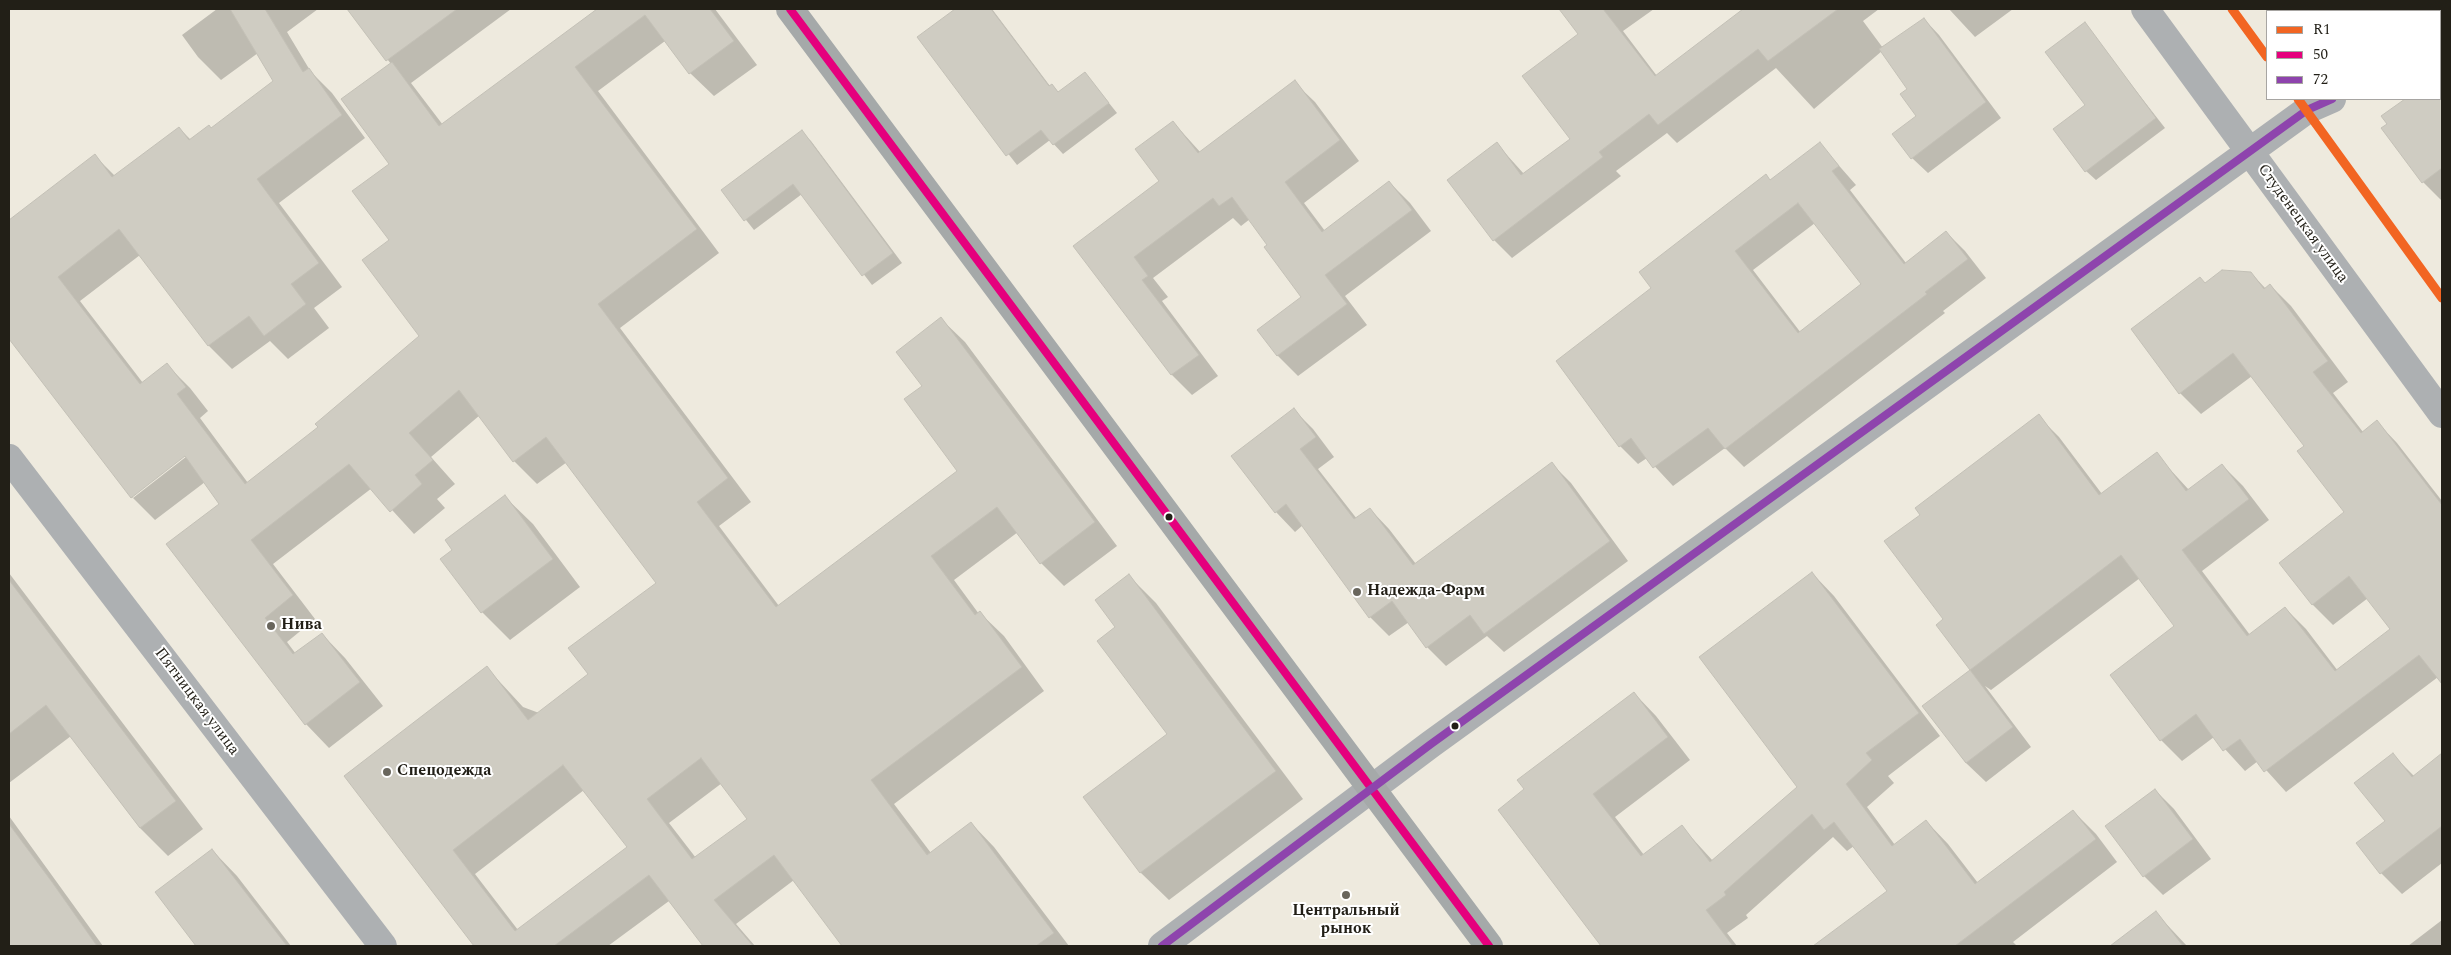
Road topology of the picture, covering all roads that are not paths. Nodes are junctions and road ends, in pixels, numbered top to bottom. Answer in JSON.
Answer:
{"nodes":[{"id":1,"x":790,"y":9,"type":"edge"},
{"id":2,"x":2145,"y":9,"type":"edge"},
{"id":3,"x":2330,"y":100,"type":"edge"},
{"id":4,"x":2249,"y":152,"type":"junction"},
{"id":5,"x":2442,"y":414,"type":"edge"},
{"id":6,"x":9,"y":458,"type":"edge"},
{"id":7,"x":1371,"y":790,"type":"junction"},
{"id":8,"x":383,"y":946,"type":"edge"},
{"id":9,"x":1162,"y":946,"type":"edge"},
{"id":10,"x":1489,"y":946,"type":"edge"}],
"edges":[{"from":1,"to":7,"type":"main road"},
{"from":2,"to":4,"type":"street","name":"Студенецкая улица"},
{"from":3,"to":4,"type":"street"},
{"from":4,"to":5,"type":"street","name":"Студенецкая улица"},
{"from":4,"to":7,"type":"street"},
{"from":6,"to":8,"type":"street","name":"Пятницкая улица"},
{"from":7,"to":9,"type":"street"},
{"from":7,"to":10,"type":"main road"}]}
